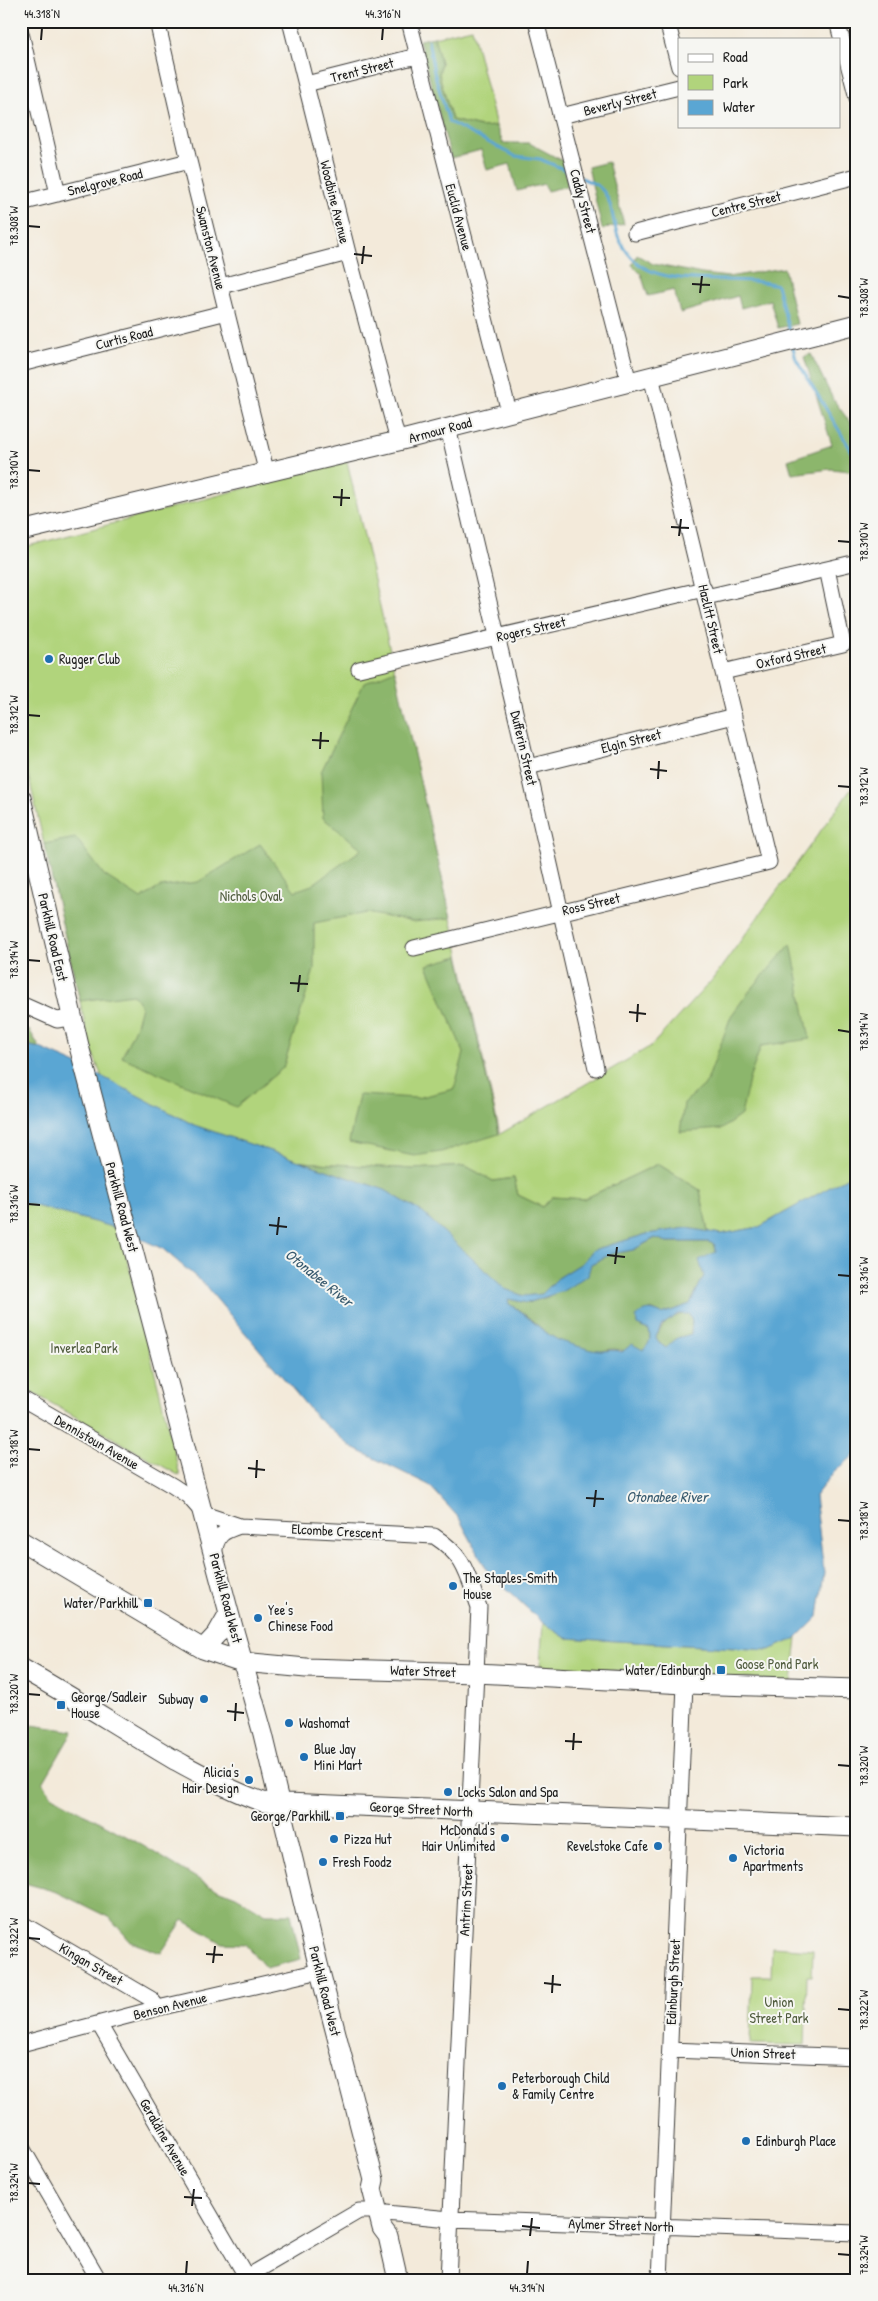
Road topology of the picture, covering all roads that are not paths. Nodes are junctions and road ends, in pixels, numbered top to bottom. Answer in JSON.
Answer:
{"nodes":[{"id":1,"x":157,"y":21,"type":"edge"},
{"id":2,"x":290,"y":21,"type":"edge"},
{"id":3,"x":408,"y":21,"type":"edge"},
{"id":4,"x":536,"y":21,"type":"edge"},
{"id":5,"x":667,"y":21,"type":"edge"},
{"id":6,"x":837,"y":21,"type":"edge"},
{"id":7,"x":21,"y":33,"type":"edge"},
{"id":8,"x":841,"y":43,"type":"edge"},
{"id":9,"x":417,"y":56,"type":"junction"},
{"id":10,"x":678,"y":63,"type":"edge"},
{"id":11,"x":306,"y":84,"type":"junction"},
{"id":12,"x":678,"y":87,"type":"edge"},
{"id":13,"x":857,"y":98,"type":"edge"},
{"id":14,"x":561,"y":116,"type":"junction"},
{"id":15,"x":189,"y":161,"type":"junction"},
{"id":16,"x":857,"y":176,"type":"edge"},
{"id":17,"x":58,"y":194,"type":"junction"},
{"id":18,"x":21,"y":203,"type":"edge"},
{"id":19,"x":635,"y":233,"type":"dead end"},
{"id":20,"x":348,"y":253,"type":"junction"},
{"id":21,"x":221,"y":286,"type":"junction"},
{"id":22,"x":227,"y":312,"type":"junction"},
{"id":23,"x":857,"y":324,"type":"edge"},
{"id":24,"x":21,"y":364,"type":"edge"},
{"id":25,"x":651,"y":376,"type":"junction"},
{"id":26,"x":629,"y":382,"type":"junction"},
{"id":27,"x":509,"y":412,"type":"junction"},
{"id":28,"x":448,"y":428,"type":"junction"},
{"id":29,"x":398,"y":441,"type":"junction"},
{"id":30,"x":267,"y":474,"type":"junction"},
{"id":31,"x":21,"y":531,"type":"edge"},
{"id":32,"x":857,"y":562,"type":"edge"},
{"id":33,"x":827,"y":569,"type":"junction"},
{"id":34,"x":705,"y":593,"type":"junction"},
{"id":35,"x":498,"y":638,"type":"junction"},
{"id":36,"x":359,"y":669,"type":"dead end"},
{"id":37,"x":723,"y":672,"type":"junction"},
{"id":38,"x":734,"y":716,"type":"junction"},
{"id":39,"x":528,"y":766,"type":"junction"},
{"id":40,"x":21,"y":798,"type":"edge"},
{"id":41,"x":769,"y":862,"type":"joint"},
{"id":42,"x":560,"y":912,"type":"junction"},
{"id":43,"x":414,"y":948,"type":"dead end"},
{"id":44,"x":21,"y":1004,"type":"edge"},
{"id":45,"x":72,"y":1018,"type":"junction"},
{"id":46,"x":596,"y":1068,"type":"dead end"},
{"id":47,"x":21,"y":1398,"type":"edge"},
{"id":48,"x":192,"y":1469,"type":"junction"},
{"id":49,"x":173,"y":1486,"type":"junction"},
{"id":50,"x":204,"y":1514,"type":"junction"},
{"id":51,"x":240,"y":1526,"type":"junction"},
{"id":52,"x":434,"y":1536,"type":"joint"},
{"id":53,"x":21,"y":1541,"type":"edge"},
{"id":54,"x":214,"y":1554,"type":"junction"},
{"id":55,"x":229,"y":1613,"type":"junction"},
{"id":56,"x":203,"y":1649,"type":"junction"},
{"id":57,"x":242,"y":1662,"type":"junction"},
{"id":58,"x":21,"y":1668,"type":"edge"},
{"id":59,"x":476,"y":1673,"type":"junction"},
{"id":60,"x":685,"y":1684,"type":"junction"},
{"id":61,"x":857,"y":1689,"type":"edge"},
{"id":62,"x":279,"y":1802,"type":"junction"},
{"id":63,"x":469,"y":1812,"type":"junction"},
{"id":64,"x":681,"y":1820,"type":"junction"},
{"id":65,"x":857,"y":1827,"type":"edge"},
{"id":66,"x":21,"y":1923,"type":"edge"},
{"id":67,"x":320,"y":1971,"type":"junction"},
{"id":68,"x":158,"y":2008,"type":"junction"},
{"id":69,"x":99,"y":2024,"type":"junction"},
{"id":70,"x":21,"y":2044,"type":"edge"},
{"id":71,"x":670,"y":2050,"type":"junction"},
{"id":72,"x":857,"y":2057,"type":"edge"},
{"id":73,"x":21,"y":2146,"type":"edge"},
{"id":74,"x":382,"y":2212,"type":"junction"},
{"id":75,"x":450,"y":2219,"type":"junction"},
{"id":76,"x":662,"y":2226,"type":"junction"},
{"id":77,"x":857,"y":2233,"type":"edge"},
{"id":78,"x":244,"y":2278,"type":"edge"},
{"id":79,"x":99,"y":2280,"type":"edge"},
{"id":80,"x":398,"y":2280,"type":"edge"},
{"id":81,"x":448,"y":2280,"type":"edge"},
{"id":82,"x":660,"y":2280,"type":"edge"}],
"edges":[{"from":1,"to":15,"type":"street","name":"Swanston Avenue"},
{"from":2,"to":11,"type":"street","name":"Woodbine Avenue"},
{"from":3,"to":9,"type":"street","name":"Euclid Avenue"},
{"from":4,"to":14,"type":"street","name":"Caddy Street"},
{"from":5,"to":10,"type":"street"},
{"from":6,"to":8,"type":"street"},
{"from":7,"to":17,"type":"street"},
{"from":8,"to":13,"type":"street"},
{"from":9,"to":11,"type":"street","name":"Trent Street"},
{"from":9,"to":27,"type":"street","name":"Euclid Avenue"},
{"from":11,"to":20,"type":"street","name":"Woodbine Avenue"},
{"from":12,"to":14,"type":"street","name":"Beverly Street"},
{"from":14,"to":26,"type":"street","name":"Caddy Street"},
{"from":15,"to":17,"type":"street","name":"Snelgrove Road"},
{"from":15,"to":21,"type":"street","name":"Swanston Avenue"},
{"from":16,"to":19,"type":"street","name":"Centre Street"},
{"from":17,"to":18,"type":"street","name":"Snelgrove Road"},
{"from":20,"to":21,"type":"street"},
{"from":20,"to":29,"type":"street","name":"Woodbine Avenue"},
{"from":21,"to":22,"type":"street","name":"Swanston Avenue"},
{"from":22,"to":24,"type":"street","name":"Curtis Road"},
{"from":22,"to":30,"type":"street","name":"Swanston Avenue"},
{"from":23,"to":25,"type":"main road","name":"Armour Road"},
{"from":25,"to":26,"type":"main road","name":"Armour Road"},
{"from":25,"to":34,"type":"street","name":"Hazlitt Street"},
{"from":26,"to":27,"type":"main road","name":"Armour Road"},
{"from":27,"to":28,"type":"main road","name":"Armour Road"},
{"from":28,"to":29,"type":"main road","name":"Armour Road"},
{"from":28,"to":35,"type":"street","name":"Dufferin Street"},
{"from":29,"to":30,"type":"main road","name":"Armour Road"},
{"from":30,"to":31,"type":"main road","name":"Armour Road"},
{"from":32,"to":33,"type":"street","name":"Rogers Street"},
{"from":33,"to":34,"type":"street","name":"Rogers Street"},
{"from":33,"to":37,"type":"street","name":"Oxford Street"},
{"from":34,"to":35,"type":"street","name":"Rogers Street"},
{"from":34,"to":37,"type":"street","name":"Hazlitt Street"},
{"from":35,"to":36,"type":"street","name":"Rogers Street"},
{"from":35,"to":39,"type":"street","name":"Dufferin Street"},
{"from":37,"to":38,"type":"street","name":"Hazlitt Street"},
{"from":38,"to":39,"type":"street","name":"Elgin Street"},
{"from":38,"to":41,"type":"street","name":"Hazlitt Street"},
{"from":39,"to":42,"type":"street","name":"Dufferin Street"},
{"from":40,"to":45,"type":"main road","name":"Parkhill Road East"},
{"from":41,"to":42,"type":"street","name":"Ross Street"},
{"from":42,"to":43,"type":"street","name":"Ross Street"},
{"from":42,"to":46,"type":"street","name":"Dufferin Street"},
{"from":44,"to":45,"type":"street"},
{"from":45,"to":48,"type":"main road","name":"Parkhill Road West"},
{"from":47,"to":49,"type":"street","name":"Dennistoun Avenue"},
{"from":48,"to":49,"type":"street"},
{"from":48,"to":50,"type":"main road","name":"Parkhill Road West"},
{"from":49,"to":50,"type":"street","name":"Dennistoun Avenue"},
{"from":50,"to":51,"type":"street","name":"Elcombe Crescent"},
{"from":50,"to":54,"type":"main road","name":"Parkhill Road West"},
{"from":51,"to":52,"type":"street","name":"Elcombe Crescent"},
{"from":51,"to":54,"type":"street"},
{"from":52,"to":59,"type":"street","name":"Antrim Street"},
{"from":53,"to":56,"type":"main road","name":"Water Street"},
{"from":54,"to":55,"type":"main road","name":"Parkhill Road West"},
{"from":55,"to":56,"type":"main road"},
{"from":55,"to":57,"type":"main road","name":"Parkhill Road West"},
{"from":56,"to":57,"type":"main road","name":"Water Street"},
{"from":57,"to":59,"type":"main road","name":"Water Street"},
{"from":57,"to":62,"type":"main road","name":"Parkhill Road West"},
{"from":58,"to":62,"type":"main road","name":"George Street North"},
{"from":59,"to":60,"type":"main road","name":"Water Street"},
{"from":59,"to":63,"type":"street","name":"Antrim Street"},
{"from":60,"to":61,"type":"main road","name":"Water Street"},
{"from":60,"to":64,"type":"street","name":"Edinburgh Street"},
{"from":62,"to":63,"type":"main road","name":"George Street North"},
{"from":62,"to":67,"type":"main road","name":"Parkhill Road West"},
{"from":63,"to":64,"type":"main road","name":"George Street North"},
{"from":63,"to":75,"type":"street","name":"Antrim Street"},
{"from":64,"to":65,"type":"main road","name":"George Street North"},
{"from":64,"to":71,"type":"street","name":"Edinburgh Street"},
{"from":66,"to":68,"type":"street","name":"Kingan Street"},
{"from":67,"to":68,"type":"street","name":"Benson Avenue"},
{"from":67,"to":74,"type":"main road","name":"Parkhill Road West"},
{"from":68,"to":69,"type":"street","name":"Benson Avenue"},
{"from":69,"to":70,"type":"street","name":"Benson Avenue"},
{"from":69,"to":78,"type":"street","name":"Geraldine Avenue"},
{"from":71,"to":72,"type":"street","name":"Union Street"},
{"from":71,"to":76,"type":"street","name":"Edinburgh Street"},
{"from":73,"to":79,"type":"street"},
{"from":74,"to":75,"type":"street","name":"Aylmer Street North"},
{"from":74,"to":78,"type":"street","name":"Aylmer Street North"},
{"from":74,"to":80,"type":"main road","name":"Parkhill Road West"},
{"from":75,"to":76,"type":"street","name":"Aylmer Street North"},
{"from":75,"to":81,"type":"street","name":"Antrim Street"},
{"from":76,"to":77,"type":"street","name":"Aylmer Street North"},
{"from":76,"to":82,"type":"street","name":"Edinburgh Street"}]}
